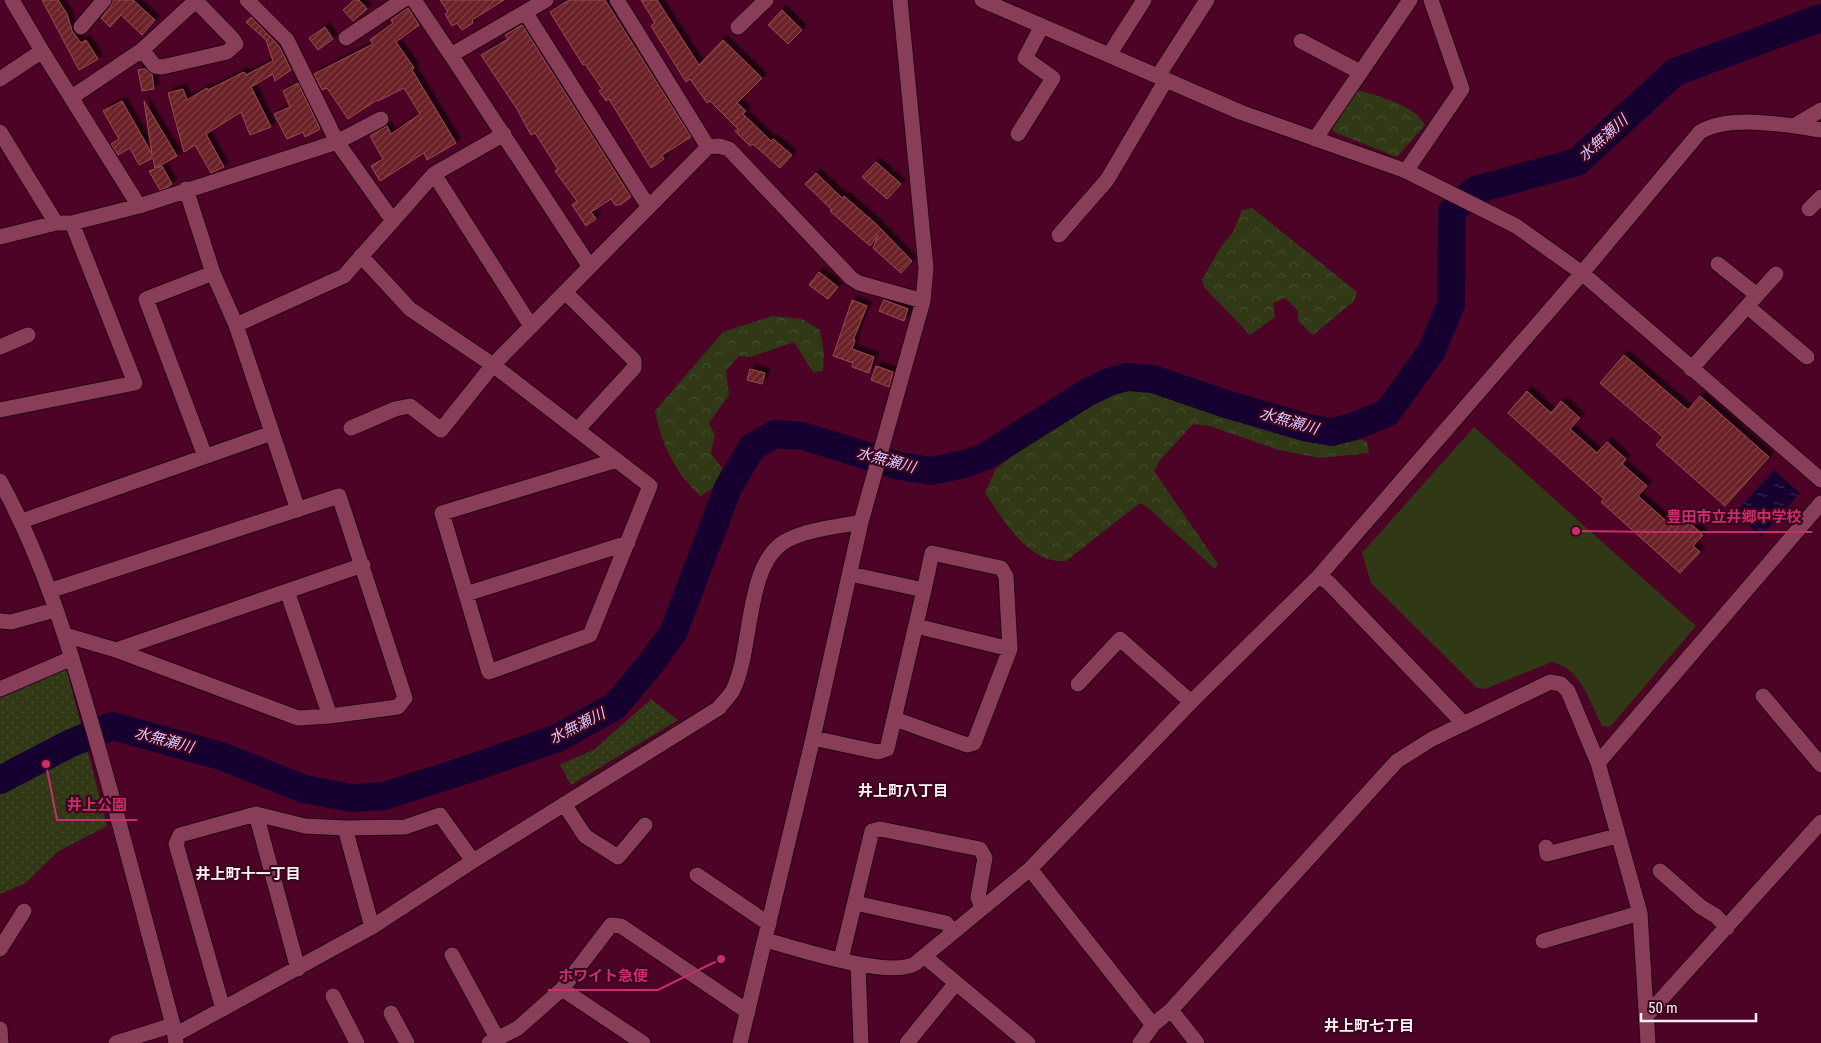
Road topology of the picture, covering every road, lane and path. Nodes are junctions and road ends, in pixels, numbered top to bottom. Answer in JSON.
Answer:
{"nodes":[{"id":1,"x":12,"y":0,"type":"edge"},
{"id":2,"x":104,"y":0,"type":"edge"},
{"id":3,"x":247,"y":0,"type":"edge"},
{"id":4,"x":403,"y":0,"type":"edge"},
{"id":5,"x":414,"y":0,"type":"edge"},
{"id":6,"x":546,"y":0,"type":"edge"},
{"id":7,"x":617,"y":0,"type":"edge"},
{"id":8,"x":766,"y":0,"type":"edge"},
{"id":9,"x":900,"y":0,"type":"edge"},
{"id":10,"x":982,"y":0,"type":"edge"},
{"id":11,"x":1144,"y":0,"type":"edge"},
{"id":12,"x":1207,"y":0,"type":"edge"},
{"id":13,"x":1410,"y":0,"type":"edge"},
{"id":14,"x":1431,"y":0,"type":"edge"},
{"id":15,"x":525,"y":12,"type":"junction"},
{"id":16,"x":1042,"y":26,"type":"junction"},
{"id":17,"x":81,"y":27,"type":"dead end"},
{"id":18,"x":738,"y":27,"type":"dead end"},
{"id":19,"x":346,"y":38,"type":"dead end"},
{"id":20,"x":1301,"y":42,"type":"dead end"},
{"id":21,"x":142,"y":50,"type":"junction"},
{"id":22,"x":42,"y":51,"type":"junction"},
{"id":23,"x":451,"y":55,"type":"junction"},
{"id":24,"x":1109,"y":55,"type":"junction"},
{"id":25,"x":1360,"y":72,"type":"junction"},
{"id":26,"x":1162,"y":78,"type":"junction"},
{"id":27,"x":0,"y":79,"type":"edge"},
{"id":28,"x":72,"y":97,"type":"junction"},
{"id":29,"x":1821,"y":110,"type":"edge"},
{"id":30,"x":381,"y":119,"type":"dead end"},
{"id":31,"x":1794,"y":126,"type":"junction"},
{"id":32,"x":1821,"y":130,"type":"edge"},
{"id":33,"x":0,"y":132,"type":"edge"},
{"id":34,"x":504,"y":134,"type":"junction"},
{"id":35,"x":1018,"y":134,"type":"dead end"},
{"id":36,"x":1314,"y":139,"type":"junction"},
{"id":37,"x":336,"y":142,"type":"junction"},
{"id":38,"x":708,"y":147,"type":"junction"},
{"id":39,"x":1406,"y":171,"type":"junction"},
{"id":40,"x":434,"y":174,"type":"junction"},
{"id":41,"x":186,"y":190,"type":"junction"},
{"id":42,"x":1821,"y":197,"type":"edge"},
{"id":43,"x":140,"y":206,"type":"junction"},
{"id":44,"x":648,"y":206,"type":"junction"},
{"id":45,"x":1809,"y":210,"type":"dead end"},
{"id":46,"x":393,"y":221,"type":"junction"},
{"id":47,"x":56,"y":223,"type":"junction"},
{"id":48,"x":72,"y":223,"type":"junction"},
{"id":49,"x":1059,"y":235,"type":"dead end"},
{"id":50,"x":0,"y":237,"type":"edge"},
{"id":51,"x":361,"y":256,"type":"junction"},
{"id":52,"x":1718,"y":264,"type":"dead end"},
{"id":53,"x":590,"y":267,"type":"junction"},
{"id":54,"x":213,"y":273,"type":"junction"},
{"id":55,"x":1582,"y":273,"type":"junction"},
{"id":56,"x":1776,"y":274,"type":"dead end"},
{"id":57,"x":565,"y":292,"type":"junction"},
{"id":58,"x":1752,"y":300,"type":"junction"},
{"id":59,"x":923,"y":301,"type":"junction"},
{"id":60,"x":236,"y":325,"type":"junction"},
{"id":61,"x":531,"y":326,"type":"junction"},
{"id":62,"x":28,"y":335,"type":"dead end"},
{"id":63,"x":0,"y":347,"type":"edge"},
{"id":64,"x":1807,"y":357,"type":"dead end"},
{"id":65,"x":493,"y":365,"type":"junction"},
{"id":66,"x":1691,"y":369,"type":"junction"},
{"id":67,"x":0,"y":410,"type":"edge"},
{"id":68,"x":351,"y":428,"type":"dead end"},
{"id":69,"x":578,"y":429,"type":"junction"},
{"id":70,"x":272,"y":432,"type":"junction"},
{"id":71,"x":205,"y":456,"type":"junction"},
{"id":72,"x":617,"y":460,"type":"junction"},
{"id":73,"x":1821,"y":480,"type":"edge"},
{"id":74,"x":0,"y":482,"type":"edge"},
{"id":75,"x":1821,"y":502,"type":"edge"},
{"id":76,"x":298,"y":510,"type":"junction"},
{"id":77,"x":22,"y":521,"type":"junction"},
{"id":78,"x":861,"y":522,"type":"junction"},
{"id":79,"x":628,"y":543,"type":"junction"},
{"id":80,"x":363,"y":565,"type":"junction"},
{"id":81,"x":850,"y":574,"type":"junction"},
{"id":82,"x":1319,"y":576,"type":"junction"},
{"id":83,"x":924,"y":590,"type":"junction"},
{"id":84,"x":49,"y":591,"type":"junction"},
{"id":85,"x":287,"y":591,"type":"junction"},
{"id":86,"x":466,"y":594,"type":"junction"},
{"id":87,"x":55,"y":610,"type":"junction"},
{"id":88,"x":0,"y":621,"type":"edge"},
{"id":89,"x":916,"y":626,"type":"junction"},
{"id":90,"x":66,"y":635,"type":"junction"},
{"id":91,"x":1010,"y":649,"type":"junction"},
{"id":92,"x":116,"y":650,"type":"junction"},
{"id":93,"x":72,"y":658,"type":"junction"},
{"id":94,"x":1078,"y":684,"type":"dead end"},
{"id":95,"x":0,"y":689,"type":"edge"},
{"id":96,"x":1763,"y":696,"type":"dead end"},
{"id":97,"x":1192,"y":702,"type":"junction"},
{"id":98,"x":330,"y":716,"type":"junction"},
{"id":99,"x":895,"y":719,"type":"junction"},
{"id":100,"x":1464,"y":724,"type":"junction"},
{"id":101,"x":813,"y":738,"type":"junction"},
{"id":102,"x":1598,"y":763,"type":"junction"},
{"id":103,"x":1821,"y":765,"type":"edge"},
{"id":104,"x":564,"y":804,"type":"junction"},
{"id":105,"x":256,"y":814,"type":"junction"},
{"id":106,"x":1821,"y":822,"type":"edge"},
{"id":107,"x":645,"y":825,"type":"dead end"},
{"id":108,"x":345,"y":828,"type":"junction"},
{"id":109,"x":1617,"y":836,"type":"junction"},
{"id":110,"x":1546,"y":847,"type":"dead end"},
{"id":111,"x":474,"y":861,"type":"junction"},
{"id":112,"x":1030,"y":869,"type":"junction"},
{"id":113,"x":1660,"y":871,"type":"dead end"},
{"id":114,"x":697,"y":875,"type":"dead end"},
{"id":115,"x":855,"y":904,"type":"junction"},
{"id":116,"x":982,"y":908,"type":"junction"},
{"id":117,"x":24,"y":911,"type":"dead end"},
{"id":118,"x":1640,"y":913,"type":"junction"},
{"id":119,"x":769,"y":924,"type":"junction"},
{"id":120,"x":372,"y":927,"type":"junction"},
{"id":121,"x":1727,"y":928,"type":"junction"},
{"id":122,"x":953,"y":932,"type":"junction"},
{"id":123,"x":765,"y":940,"type":"junction"},
{"id":124,"x":1543,"y":941,"type":"dead end"},
{"id":125,"x":0,"y":949,"type":"edge"},
{"id":126,"x":452,"y":955,"type":"dead end"},
{"id":127,"x":924,"y":956,"type":"junction"},
{"id":128,"x":841,"y":959,"type":"junction"},
{"id":129,"x":858,"y":966,"type":"junction"},
{"id":130,"x":298,"y":969,"type":"junction"},
{"id":131,"x":956,"y":983,"type":"junction"},
{"id":132,"x":562,"y":989,"type":"junction"},
{"id":133,"x":333,"y":996,"type":"dead end"},
{"id":134,"x":223,"y":1009,"type":"junction"},
{"id":135,"x":1171,"y":1010,"type":"junction"},
{"id":136,"x":748,"y":1012,"type":"junction"},
{"id":137,"x":391,"y":1013,"type":"dead end"},
{"id":138,"x":1647,"y":1015,"type":"junction"},
{"id":139,"x":1153,"y":1025,"type":"junction"},
{"id":140,"x":0,"y":1028,"type":"edge"},
{"id":141,"x":175,"y":1034,"type":"edge"},
{"id":142,"x":493,"y":1041,"type":"edge"},
{"id":143,"x":1,"y":1043,"type":"edge"},
{"id":144,"x":116,"y":1043,"type":"edge"},
{"id":145,"x":357,"y":1043,"type":"edge"},
{"id":146,"x":407,"y":1043,"type":"edge"},
{"id":147,"x":643,"y":1043,"type":"edge"},
{"id":148,"x":740,"y":1043,"type":"edge"},
{"id":149,"x":861,"y":1043,"type":"edge"},
{"id":150,"x":907,"y":1043,"type":"edge"},
{"id":151,"x":1028,"y":1043,"type":"edge"},
{"id":152,"x":1140,"y":1043,"type":"edge"},
{"id":153,"x":1196,"y":1043,"type":"edge"},
{"id":154,"x":1648,"y":1043,"type":"edge"}],
"edges":[{"from":1,"to":22,"type":"street"},
{"from":2,"to":17,"type":"street"},
{"from":3,"to":37,"type":"street"},
{"from":4,"to":19,"type":"street"},
{"from":5,"to":23,"type":"street"},
{"from":6,"to":15,"type":"street"},
{"from":7,"to":38,"type":"street"},
{"from":8,"to":18,"type":"street"},
{"from":9,"to":59,"type":"street"},
{"from":10,"to":16,"type":"street"},
{"from":11,"to":24,"type":"street"},
{"from":12,"to":26,"type":"street"},
{"from":13,"to":25,"type":"street"},
{"from":14,"to":39,"type":"street"},
{"from":15,"to":23,"type":"street"},
{"from":15,"to":44,"type":"street"},
{"from":16,"to":24,"type":"street"},
{"from":16,"to":35,"type":"street"},
{"from":20,"to":25,"type":"street"},
{"from":21,"to":21,"type":"street"},
{"from":21,"to":28,"type":"street"},
{"from":22,"to":27,"type":"street"},
{"from":22,"to":28,"type":"street"},
{"from":23,"to":34,"type":"street"},
{"from":24,"to":26,"type":"street"},
{"from":25,"to":36,"type":"street"},
{"from":26,"to":36,"type":"street"},
{"from":26,"to":49,"type":"street"},
{"from":28,"to":43,"type":"street"},
{"from":29,"to":31,"type":"street"},
{"from":30,"to":37,"type":"street"},
{"from":31,"to":32,"type":"street"},
{"from":31,"to":55,"type":"street"},
{"from":33,"to":47,"type":"street"},
{"from":34,"to":40,"type":"street"},
{"from":34,"to":53,"type":"street"},
{"from":36,"to":39,"type":"street"},
{"from":37,"to":41,"type":"street"},
{"from":37,"to":46,"type":"street"},
{"from":38,"to":44,"type":"street"},
{"from":38,"to":59,"type":"street"},
{"from":39,"to":55,"type":"street"},
{"from":40,"to":46,"type":"street"},
{"from":40,"to":61,"type":"street"},
{"from":41,"to":43,"type":"street"},
{"from":41,"to":54,"type":"street"},
{"from":42,"to":45,"type":"street"},
{"from":43,"to":48,"type":"street"},
{"from":44,"to":53,"type":"street"},
{"from":46,"to":51,"type":"street"},
{"from":47,"to":48,"type":"street"},
{"from":47,"to":50,"type":"street"},
{"from":48,"to":67,"type":"street"},
{"from":51,"to":60,"type":"street"},
{"from":51,"to":65,"type":"street"},
{"from":52,"to":58,"type":"street"},
{"from":53,"to":57,"type":"street"},
{"from":54,"to":60,"type":"street"},
{"from":54,"to":71,"type":"street"},
{"from":55,"to":66,"type":"street"},
{"from":55,"to":82,"type":"street"},
{"from":56,"to":58,"type":"street"},
{"from":57,"to":61,"type":"street"},
{"from":57,"to":69,"type":"street"},
{"from":58,"to":64,"type":"street"},
{"from":58,"to":66,"type":"street"},
{"from":59,"to":78,"type":"street"},
{"from":60,"to":70,"type":"street"},
{"from":61,"to":65,"type":"street"},
{"from":62,"to":63,"type":"street"},
{"from":65,"to":68,"type":"street"},
{"from":65,"to":69,"type":"street"},
{"from":66,"to":73,"type":"street"},
{"from":69,"to":72,"type":"street"},
{"from":70,"to":71,"type":"street"},
{"from":70,"to":76,"type":"street"},
{"from":71,"to":77,"type":"street"},
{"from":72,"to":79,"type":"street"},
{"from":72,"to":86,"type":"street"},
{"from":74,"to":77,"type":"street"},
{"from":75,"to":102,"type":"street"},
{"from":76,"to":80,"type":"street"},
{"from":76,"to":84,"type":"street"},
{"from":77,"to":84,"type":"street"},
{"from":78,"to":81,"type":"street"},
{"from":78,"to":104,"type":"street"},
{"from":79,"to":86,"type":"street"},
{"from":79,"to":86,"type":"street"},
{"from":80,"to":85,"type":"street"},
{"from":80,"to":98,"type":"street"},
{"from":81,"to":83,"type":"street"},
{"from":81,"to":101,"type":"street"},
{"from":82,"to":97,"type":"street"},
{"from":82,"to":100,"type":"street"},
{"from":83,"to":89,"type":"street"},
{"from":83,"to":91,"type":"street"},
{"from":84,"to":87,"type":"street"},
{"from":85,"to":92,"type":"street"},
{"from":85,"to":98,"type":"street"},
{"from":87,"to":88,"type":"street"},
{"from":87,"to":90,"type":"street"},
{"from":89,"to":91,"type":"street"},
{"from":89,"to":99,"type":"street"},
{"from":90,"to":92,"type":"street"},
{"from":90,"to":93,"type":"street"},
{"from":91,"to":99,"type":"street"},
{"from":92,"to":98,"type":"street"},
{"from":93,"to":95,"type":"street"},
{"from":93,"to":141,"type":"street"},
{"from":94,"to":97,"type":"street"},
{"from":96,"to":103,"type":"street"},
{"from":97,"to":112,"type":"street"},
{"from":99,"to":101,"type":"street"},
{"from":100,"to":102,"type":"street"},
{"from":100,"to":135,"type":"street"},
{"from":101,"to":119,"type":"street"},
{"from":102,"to":109,"type":"street"},
{"from":104,"to":107,"type":"street"},
{"from":104,"to":111,"type":"street"},
{"from":105,"to":108,"type":"street"},
{"from":105,"to":130,"type":"street"},
{"from":105,"to":134,"type":"street"},
{"from":106,"to":121,"type":"street"},
{"from":108,"to":111,"type":"street"},
{"from":108,"to":120,"type":"street"},
{"from":109,"to":110,"type":"street"},
{"from":109,"to":118,"type":"street"},
{"from":111,"to":120,"type":"street"},
{"from":112,"to":116,"type":"street"},
{"from":112,"to":139,"type":"street"},
{"from":113,"to":121,"type":"street"},
{"from":114,"to":119,"type":"street"},
{"from":115,"to":116,"type":"street"},
{"from":115,"to":122,"type":"street"},
{"from":115,"to":128,"type":"street"},
{"from":116,"to":122,"type":"street"},
{"from":117,"to":125,"type":"street"},
{"from":118,"to":124,"type":"street"},
{"from":118,"to":138,"type":"street"},
{"from":119,"to":123,"type":"street"},
{"from":120,"to":130,"type":"street"},
{"from":121,"to":138,"type":"street"},
{"from":122,"to":127,"type":"street"},
{"from":123,"to":128,"type":"street"},
{"from":123,"to":136,"type":"street"},
{"from":126,"to":142,"type":"street"},
{"from":127,"to":129,"type":"street"},
{"from":127,"to":131,"type":"street"},
{"from":128,"to":129,"type":"street"},
{"from":129,"to":149,"type":"street"},
{"from":130,"to":134,"type":"street"},
{"from":131,"to":150,"type":"street"},
{"from":131,"to":151,"type":"street"},
{"from":132,"to":136,"type":"street"},
{"from":132,"to":142,"type":"street"},
{"from":132,"to":147,"type":"street"},
{"from":133,"to":145,"type":"street"},
{"from":134,"to":141,"type":"street"},
{"from":135,"to":139,"type":"street"},
{"from":135,"to":153,"type":"street"},
{"from":136,"to":148,"type":"street"},
{"from":137,"to":146,"type":"street"},
{"from":138,"to":154,"type":"street"},
{"from":139,"to":152,"type":"street"},
{"from":140,"to":143,"type":"street"},
{"from":141,"to":144,"type":"street"}]}
